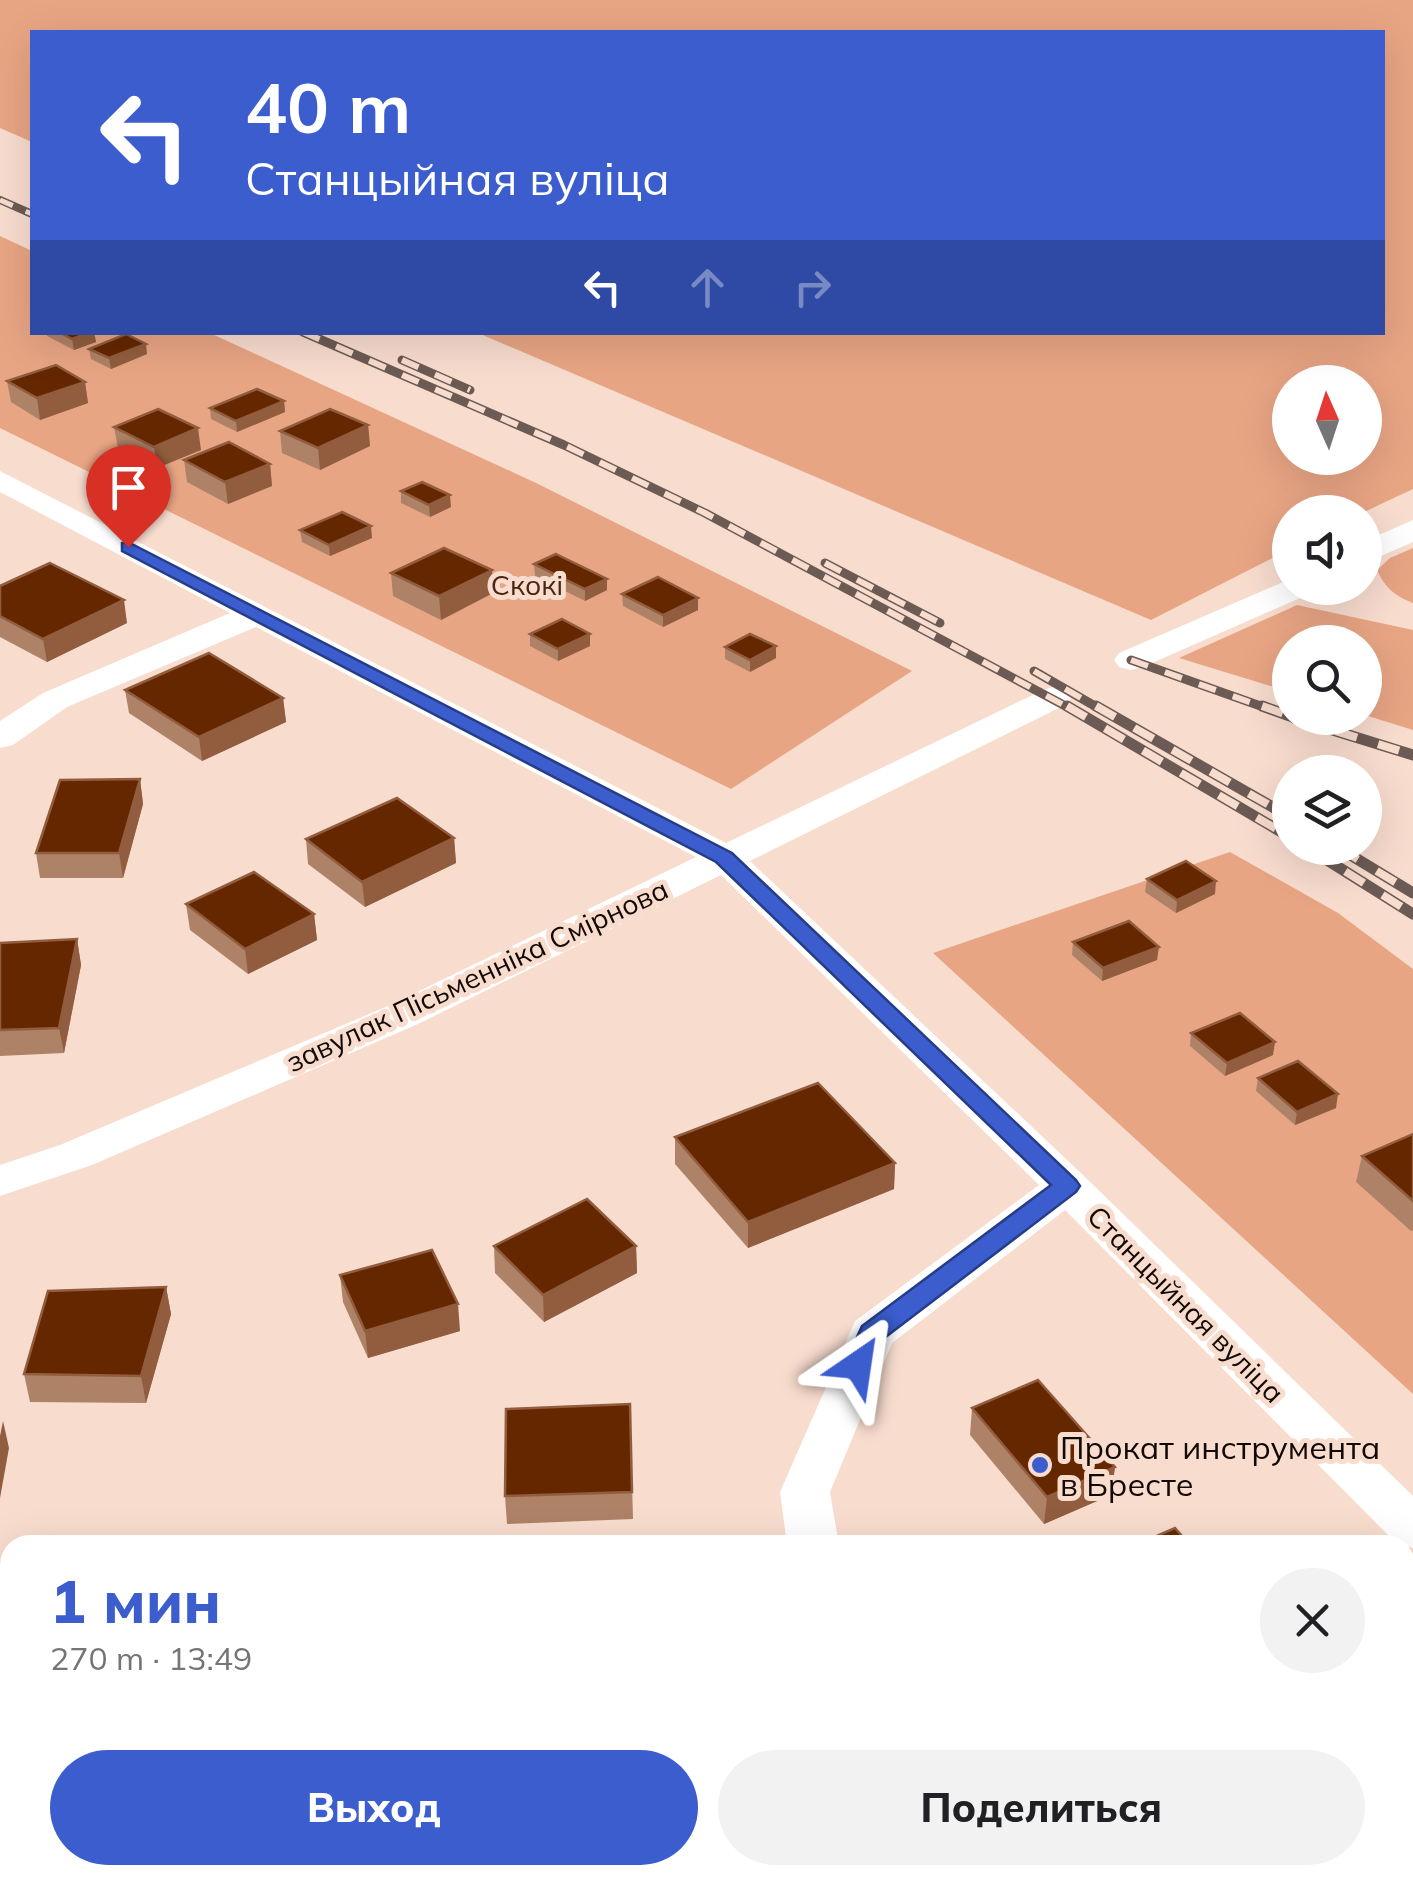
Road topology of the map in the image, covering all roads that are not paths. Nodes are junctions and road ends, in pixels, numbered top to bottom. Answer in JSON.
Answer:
{"nodes":[{"id":1,"x":0,"y":480,"type":"edge"},
{"id":2,"x":1413,"y":530,"type":"edge"},
{"id":3,"x":1382,"y":545,"type":"edge"},
{"id":4,"x":1272,"y":598,"type":"edge"},
{"id":5,"x":257,"y":614,"type":"junction"},
{"id":6,"x":1130,"y":660,"type":"dead end"},
{"id":7,"x":1054,"y":698,"type":"dead end"},
{"id":8,"x":0,"y":736,"type":"edge"},
{"id":9,"x":724,"y":857,"type":"junction"},
{"id":10,"x":0,"y":1181,"type":"edge"},
{"id":11,"x":1067,"y":1186,"type":"junction"},
{"id":12,"x":1413,"y":1528,"type":"edge"},
{"id":13,"x":811,"y":1535,"type":"edge"}],
"edges":[{"from":1,"to":5,"type":"street","name":"Станцыйная вуліца"},
{"from":2,"to":3,"type":"street"},
{"from":4,"to":6,"type":"street"},
{"from":5,"to":8,"type":"street"},
{"from":5,"to":9,"type":"street","name":"Станцыйная вуліца"},
{"from":7,"to":9,"type":"street","name":"завулак Пісьменніка Смірнова"},
{"from":9,"to":10,"type":"street","name":"завулак Пісьменніка Смірнова"},
{"from":9,"to":11,"type":"street","name":"Станцыйная вуліца"},
{"from":11,"to":12,"type":"street","name":"Станцыйная вуліца"},
{"from":11,"to":13,"type":"street"}]}
